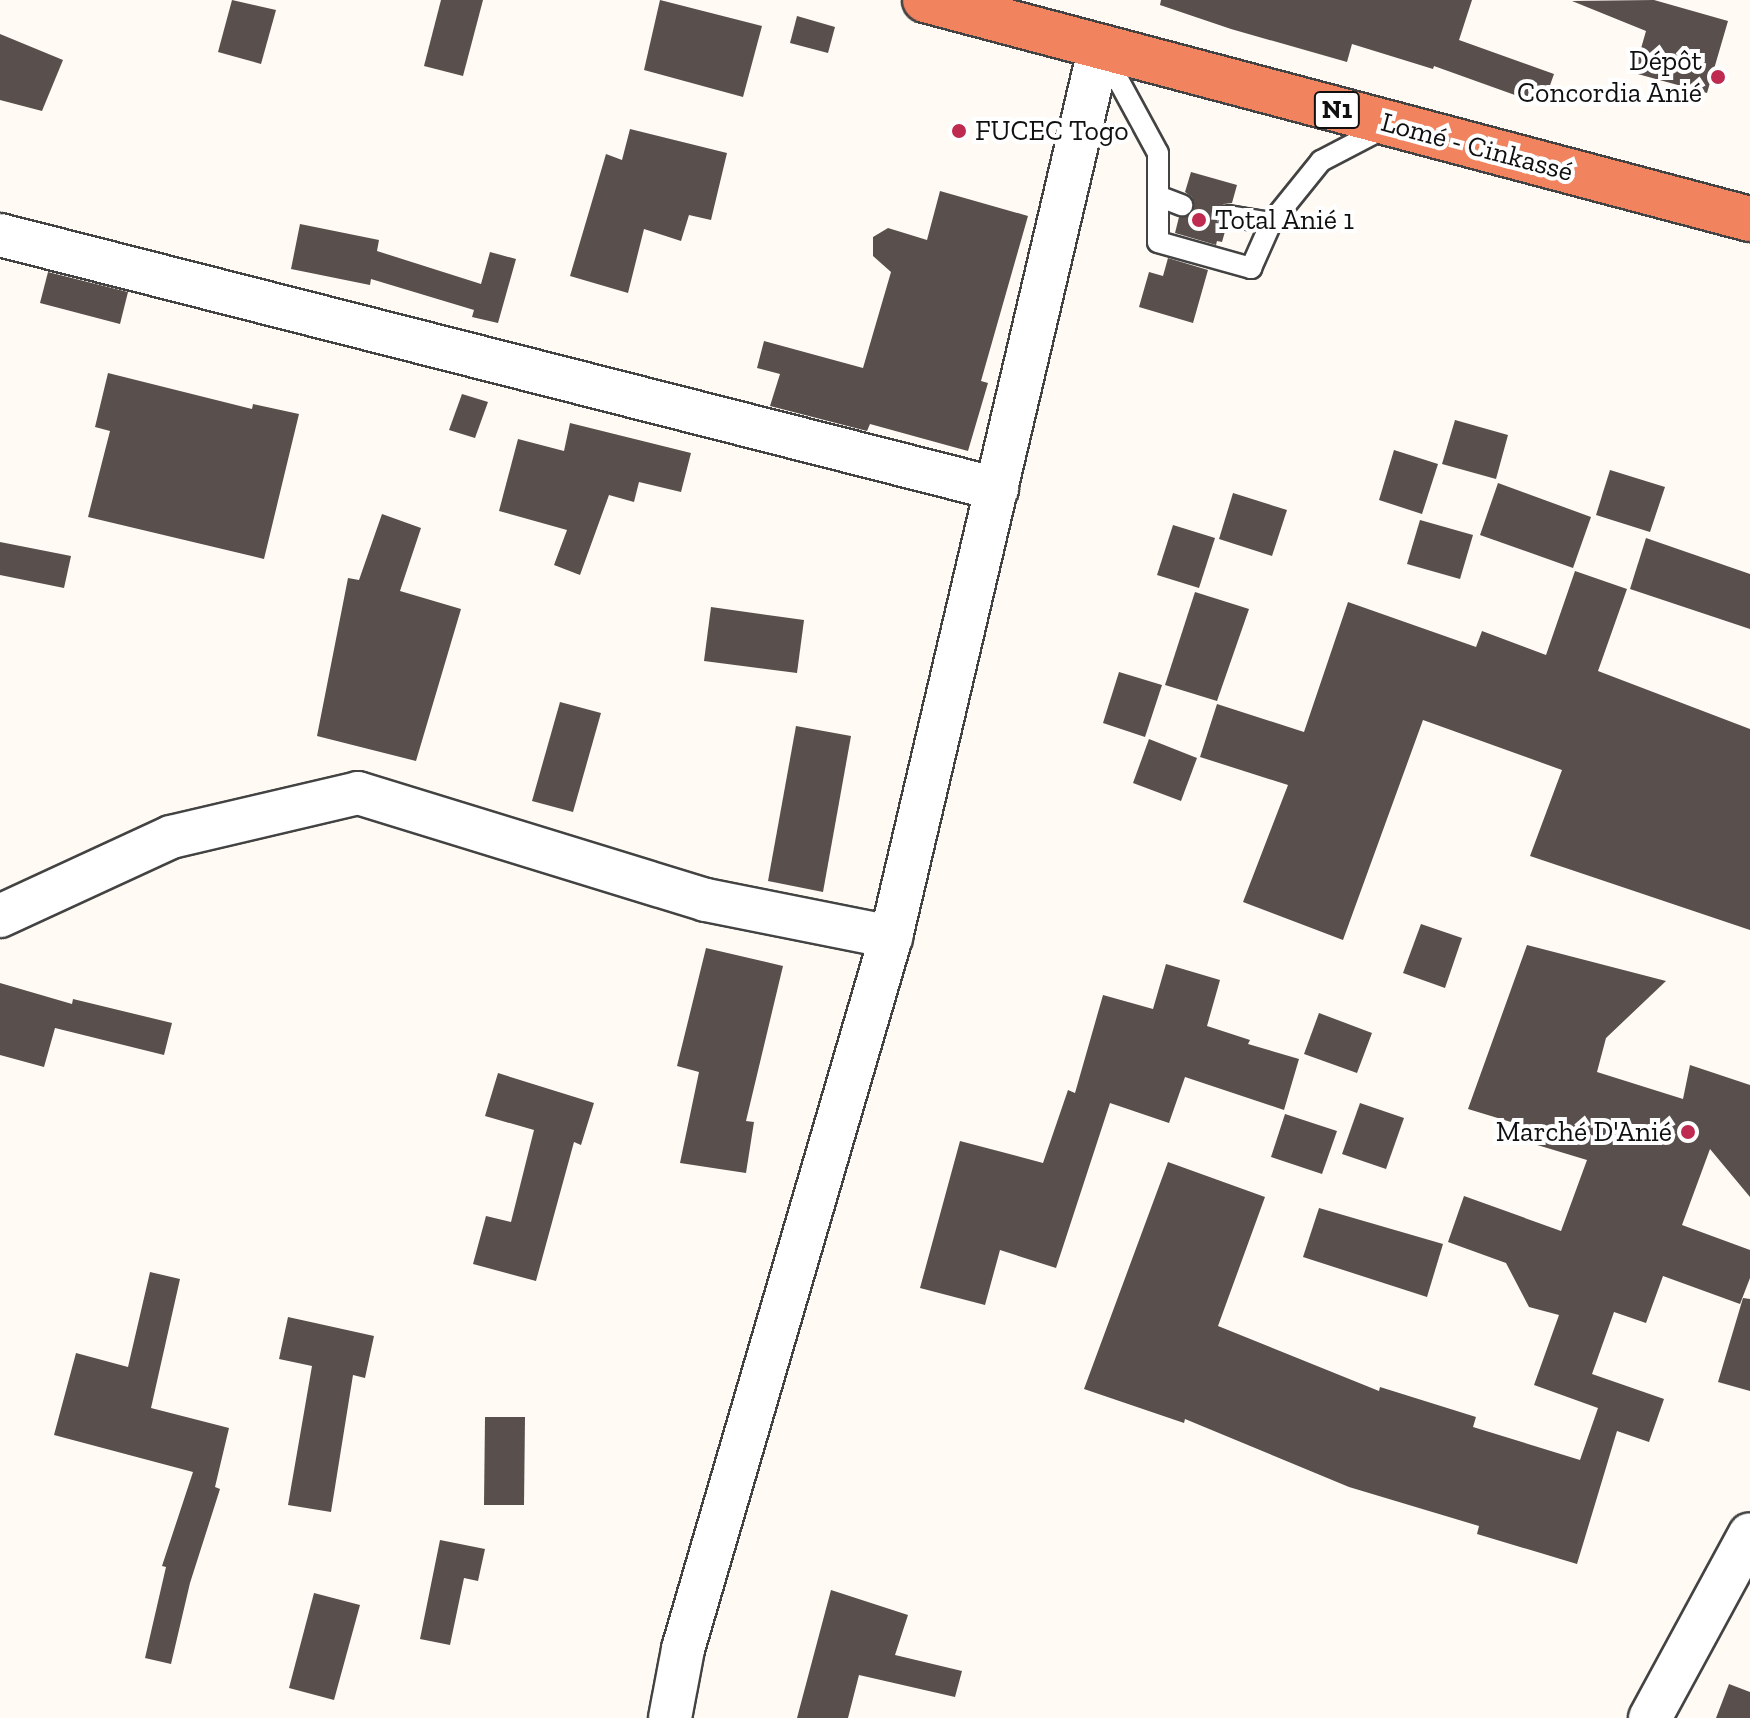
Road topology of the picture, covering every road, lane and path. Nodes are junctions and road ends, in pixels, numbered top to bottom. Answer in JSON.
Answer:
{"nodes":[{"id":1,"x":925,"y":0,"type":"edge"},
{"id":2,"x":1100,"y":46,"type":"junction"},
{"id":3,"x":1391,"y":124,"type":"junction"},
{"id":4,"x":1158,"y":196,"type":"junction"},
{"id":5,"x":1182,"y":205,"type":"dead end"},
{"id":6,"x":1229,"y":216,"type":"dead end"},
{"id":7,"x":1750,"y":219,"type":"edge"},
{"id":8,"x":1271,"y":223,"type":"junction"},
{"id":9,"x":0,"y":235,"type":"edge"},
{"id":10,"x":997,"y":489,"type":"junction"},
{"id":11,"x":0,"y":916,"type":"edge"},
{"id":12,"x":891,"y":937,"type":"junction"},
{"id":13,"x":1750,"y":1534,"type":"edge"},
{"id":14,"x":670,"y":1718,"type":"edge"},
{"id":15,"x":1650,"y":1718,"type":"edge"}],
"edges":[{"from":1,"to":2,"type":"highway","name":"Lomé - Cinkassé","number":"N1"},
{"from":2,"to":3,"type":"highway","name":"Lomé - Cinkassé","number":"N1"},
{"from":2,"to":4,"type":"lane"},
{"from":2,"to":10,"type":"street"},
{"from":3,"to":7,"type":"highway","name":"Lomé - Cinkassé","number":"N1"},
{"from":3,"to":8,"type":"lane"},
{"from":4,"to":5,"type":"lane"},
{"from":4,"to":8,"type":"lane"},
{"from":6,"to":8,"type":"lane"},
{"from":9,"to":10,"type":"street"},
{"from":10,"to":12,"type":"street"},
{"from":11,"to":12,"type":"street"},
{"from":12,"to":14,"type":"street"},
{"from":13,"to":15,"type":"street"}]}
